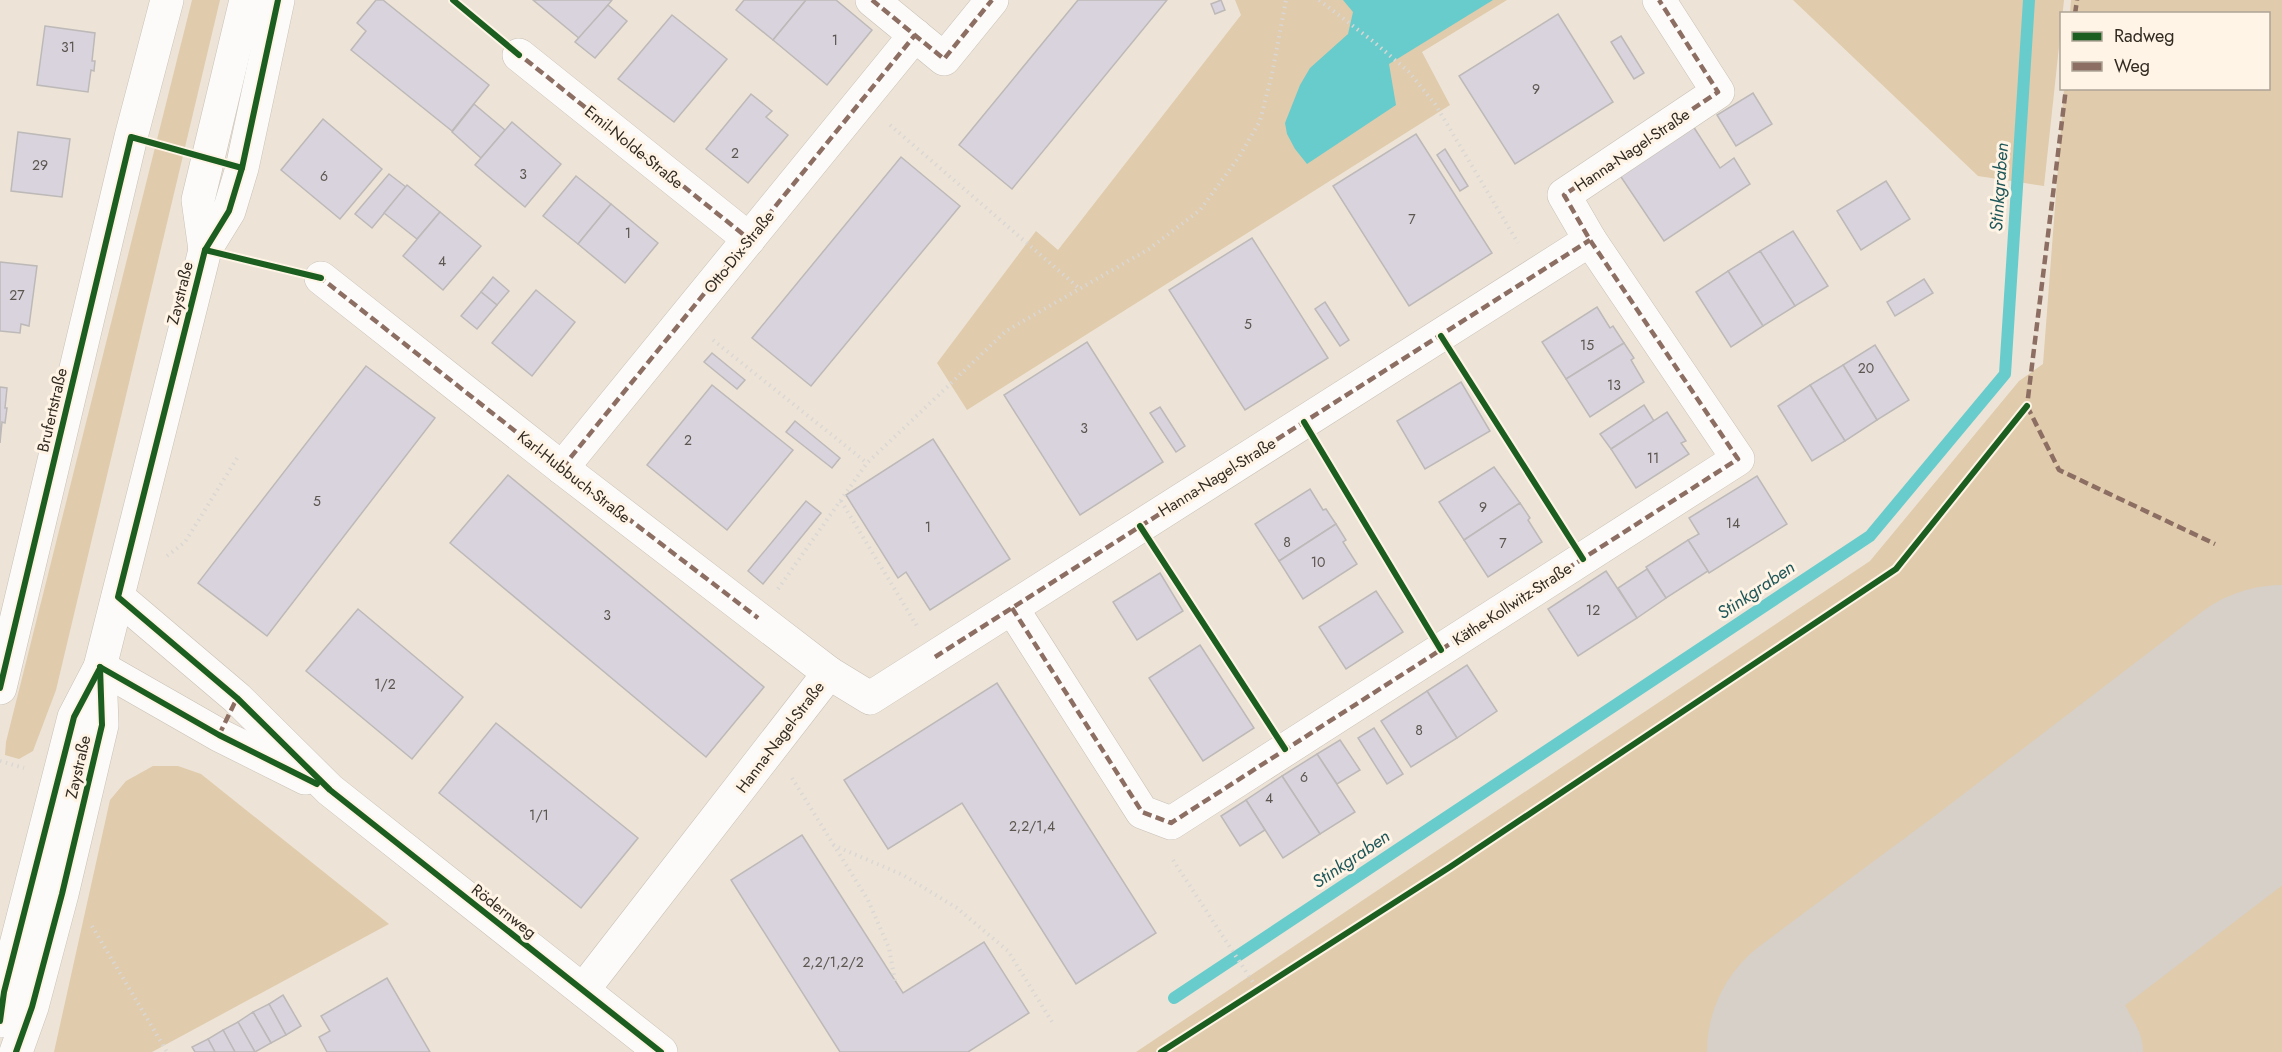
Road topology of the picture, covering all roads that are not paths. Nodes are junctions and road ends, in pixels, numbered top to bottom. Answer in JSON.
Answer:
{"nodes":[{"id":1,"x":167,"y":0,"type":"edge"},
{"id":2,"x":246,"y":0,"type":"edge"},
{"id":3,"x":278,"y":0,"type":"edge"},
{"id":4,"x":873,"y":0,"type":"edge"},
{"id":5,"x":992,"y":0,"type":"edge"},
{"id":6,"x":1659,"y":0,"type":"edge"},
{"id":7,"x":915,"y":35,"type":"junction"},
{"id":8,"x":519,"y":55,"type":"dead end"},
{"id":9,"x":749,"y":239,"type":"junction"},
{"id":10,"x":1590,"y":240,"type":"junction"},
{"id":11,"x":205,"y":250,"type":"junction"},
{"id":12,"x":321,"y":279,"type":"dead end"},
{"id":13,"x":562,"y":468,"type":"junction"},
{"id":14,"x":118,"y":597,"type":"junction"},
{"id":15,"x":1012,"y":608,"type":"junction"},
{"id":16,"x":6,"y":639,"type":"edge"},
{"id":17,"x":100,"y":668,"type":"junction"},
{"id":18,"x":829,"y":673,"type":"junction"},
{"id":19,"x":0,"y":688,"type":"edge"},
{"id":20,"x":330,"y":790,"type":"junction"},
{"id":21,"x":583,"y":990,"type":"junction"},
{"id":22,"x":0,"y":1021,"type":"edge"},
{"id":23,"x":16,"y":1052,"type":"edge"},
{"id":24,"x":662,"y":1052,"type":"edge"}],
"edges":[{"from":1,"to":16,"type":"street","name":"Brufertstraße"},
{"from":2,"to":11,"type":"street","name":"Zaystraße"},
{"from":3,"to":11,"type":"street","name":"Zaystraße"},
{"from":4,"to":7,"type":"street"},
{"from":5,"to":7,"type":"street"},
{"from":6,"to":10,"type":"street","name":"Hanna-Nagel-Straße"},
{"from":7,"to":9,"type":"street","name":"Otto-Dix-Straße"},
{"from":8,"to":9,"type":"street","name":"Emil-Nolde-Straße"},
{"from":9,"to":13,"type":"street","name":"Otto-Dix-Straße"},
{"from":10,"to":15,"type":"street","name":"Hanna-Nagel-Straße"},
{"from":10,"to":15,"type":"street","name":"Käthe-Kollwitz-Straße"},
{"from":11,"to":14,"type":"street","name":"Zaystraße"},
{"from":12,"to":13,"type":"street","name":"Karl-Hubbuch-Straße"},
{"from":13,"to":18,"type":"street","name":"Karl-Hubbuch-Straße"},
{"from":14,"to":17,"type":"street","name":"Zaystraße"},
{"from":14,"to":20,"type":"street","name":"Rödernweg"},
{"from":15,"to":18,"type":"street","name":"Hanna-Nagel-Straße"},
{"from":16,"to":19,"type":"street","name":"Brufertstraße"},
{"from":17,"to":20,"type":"street","name":"Rödernweg"},
{"from":17,"to":22,"type":"street","name":"Zaystraße"},
{"from":17,"to":23,"type":"street","name":"Zaystraße"},
{"from":18,"to":21,"type":"street","name":"Hanna-Nagel-Straße"},
{"from":20,"to":21,"type":"street","name":"Rödernweg"},
{"from":21,"to":24,"type":"street","name":"Rödernweg"}]}
